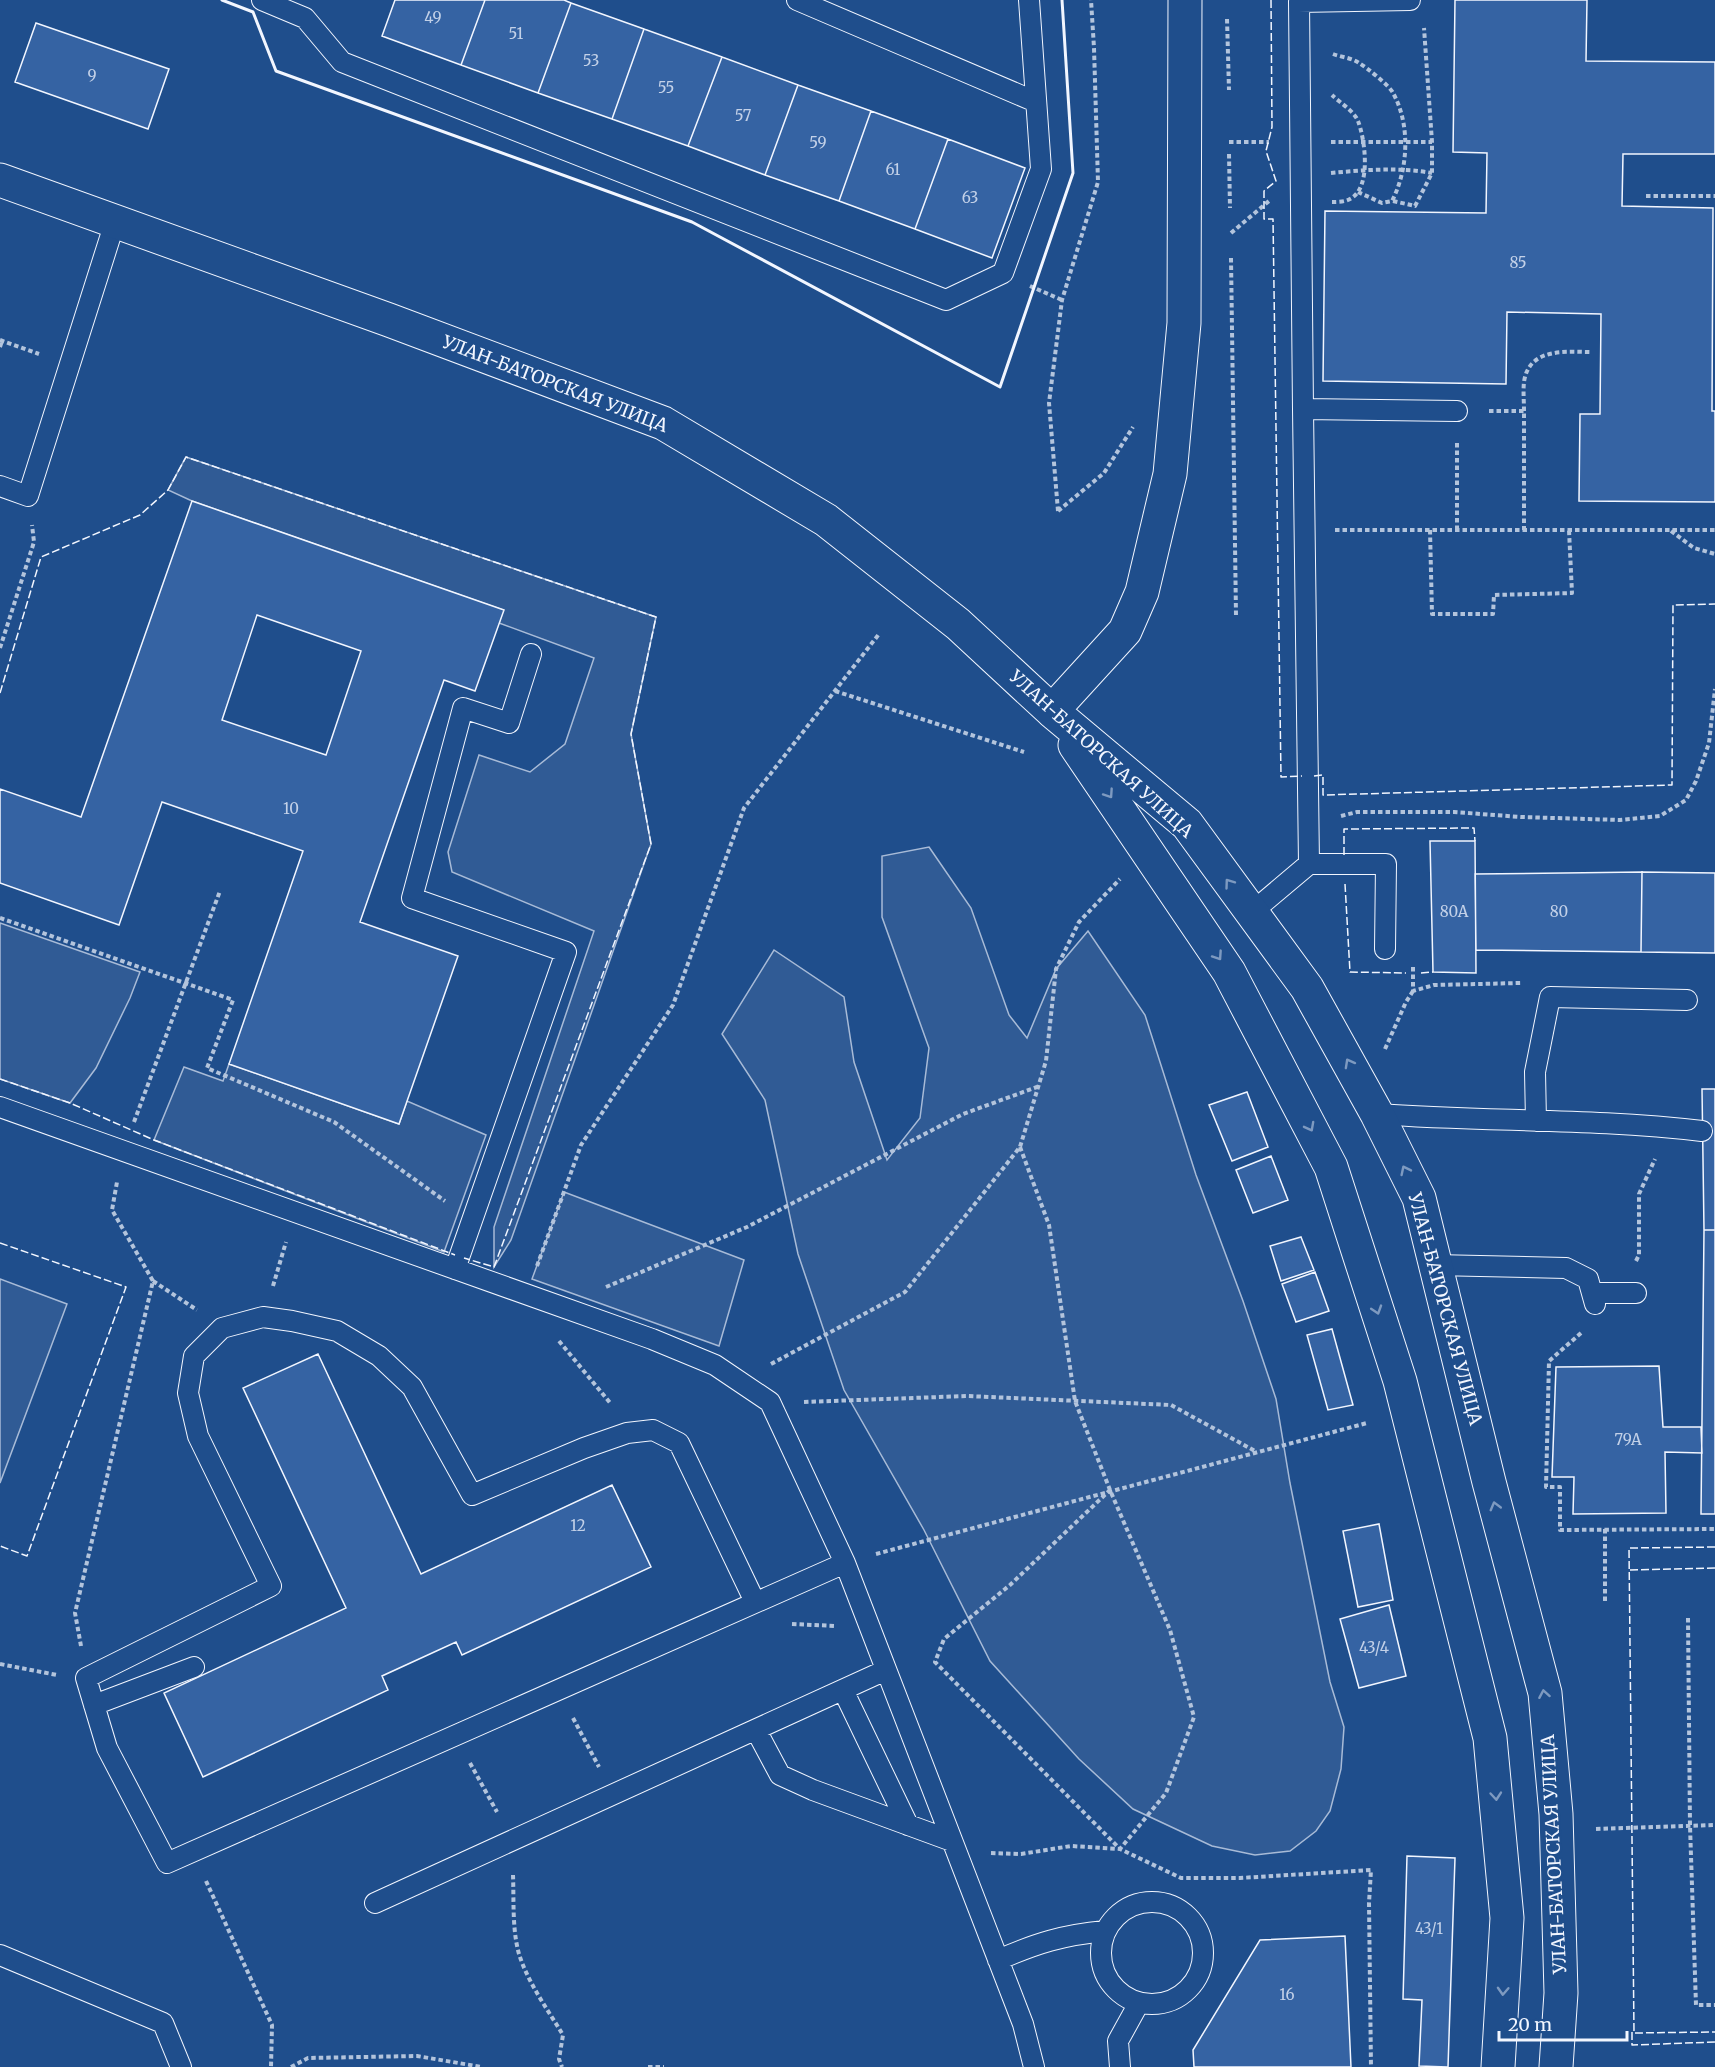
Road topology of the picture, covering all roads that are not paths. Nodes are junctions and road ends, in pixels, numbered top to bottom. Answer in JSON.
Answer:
{"nodes":[{"id":1,"x":262,"y":0,"type":"edge"},
{"id":2,"x":797,"y":0,"type":"edge"},
{"id":3,"x":1029,"y":0,"type":"edge"},
{"id":4,"x":1185,"y":0,"type":"edge"},
{"id":5,"x":1410,"y":0,"type":"edge"},
{"id":6,"x":1036,"y":102,"type":"junction"},
{"id":7,"x":0,"y":180,"type":"edge"},
{"id":8,"x":115,"y":222,"type":"junction"},
{"id":9,"x":1303,"y":409,"type":"junction"},
{"id":10,"x":1457,"y":411,"type":"road end"},
{"id":11,"x":0,"y":486,"type":"edge"},
{"id":12,"x":531,"y":654,"type":"dead end"},
{"id":13,"x":1052,"y":711,"type":"junction"},
{"id":14,"x":1309,"y":864,"type":"junction"},
{"id":15,"x":1251,"y":913,"type":"junction"},
{"id":16,"x":1385,"y":949,"type":"dead end"},
{"id":17,"x":1687,"y":1000,"type":"dead end"},
{"id":18,"x":0,"y":1107,"type":"edge"},
{"id":19,"x":1377,"y":1114,"type":"junction"},
{"id":20,"x":1536,"y":1121,"type":"junction"},
{"id":21,"x":1702,"y":1131,"type":"dead end"},
{"id":22,"x":1434,"y":1265,"type":"junction"},
{"id":23,"x":455,"y":1269,"type":"junction"},
{"id":24,"x":1636,"y":1293,"type":"dead end"},
{"id":25,"x":845,"y":1563,"type":"junction"},
{"id":26,"x":755,"y":1602,"type":"junction"},
{"id":27,"x":194,"y":1667,"type":"dead end"},
{"id":28,"x":886,"y":1670,"type":"junction"},
{"id":29,"x":843,"y":1690,"type":"junction"},
{"id":30,"x":94,"y":1705,"type":"junction"},
{"id":31,"x":756,"y":1730,"type":"junction"},
{"id":32,"x":908,"y":1825,"type":"junction"},
{"id":33,"x":952,"y":1841,"type":"junction"},
{"id":34,"x":375,"y":1903,"type":"dead end"},
{"id":35,"x":1105,"y":1931,"type":"junction"},
{"id":36,"x":0,"y":1955,"type":"edge"},
{"id":37,"x":998,"y":1959,"type":"junction"},
{"id":38,"x":1139,"y":2003,"type":"junction"},
{"id":39,"x":181,"y":2067,"type":"edge"},
{"id":40,"x":1034,"y":2067,"type":"edge"},
{"id":41,"x":1120,"y":2067,"type":"edge"},
{"id":42,"x":1498,"y":2067,"type":"edge"},
{"id":43,"x":1556,"y":2067,"type":"edge"}],
"edges":[{"from":1,"to":6,"type":"lane"},
{"from":2,"to":6,"type":"lane"},
{"from":3,"to":6,"type":"lane"},
{"from":4,"to":13,"type":"street"},
{"from":5,"to":9,"type":"lane"},
{"from":7,"to":8,"type":"street","name":"УЛАН-БАТОРСКАЯ УЛИЦА"},
{"from":8,"to":11,"type":"lane"},
{"from":8,"to":13,"type":"street","name":"УЛАН-БАТОРСКАЯ УЛИЦА"},
{"from":9,"to":10,"type":"lane"},
{"from":9,"to":14,"type":"lane"},
{"from":12,"to":23,"type":"lane"},
{"from":15,"to":13,"type":"street","name":"УЛАН-БАТОРСКАЯ УЛИЦА","one_way":true},
{"from":13,"to":42,"type":"street","one_way":true},
{"from":14,"to":15,"type":"lane"},
{"from":14,"to":16,"type":"lane"},
{"from":19,"to":15,"type":"street","name":"УЛАН-БАТОРСКАЯ УЛИЦА","one_way":true},
{"from":17,"to":20,"type":"lane"},
{"from":18,"to":23,"type":"lane"},
{"from":19,"to":20,"type":"lane"},
{"from":22,"to":19,"type":"street","name":"УЛАН-БАТОРСКАЯ УЛИЦА","one_way":true},
{"from":20,"to":21,"type":"lane"},
{"from":22,"to":24,"type":"lane"},
{"from":43,"to":22,"type":"street","name":"УЛАН-БАТОРСКАЯ УЛИЦА","one_way":true},
{"from":23,"to":25,"type":"lane"},
{"from":25,"to":26,"type":"lane"},
{"from":25,"to":28,"type":"lane"},
{"from":26,"to":30,"type":"lane"},
{"from":26,"to":30,"type":"lane"},
{"from":27,"to":30,"type":"lane"},
{"from":28,"to":29,"type":"lane"},
{"from":28,"to":33,"type":"lane"},
{"from":29,"to":31,"type":"lane"},
{"from":29,"to":32,"type":"lane"},
{"from":31,"to":32,"type":"lane"},
{"from":31,"to":34,"type":"lane"},
{"from":32,"to":33,"type":"lane"},
{"from":33,"to":37,"type":"lane"},
{"from":35,"to":37,"type":"lane"},
{"from":35,"to":38,"type":"lane"},
{"from":35,"to":38,"type":"lane"},
{"from":36,"to":39,"type":"lane"},
{"from":37,"to":40,"type":"lane"},
{"from":38,"to":41,"type":"lane"}]}
